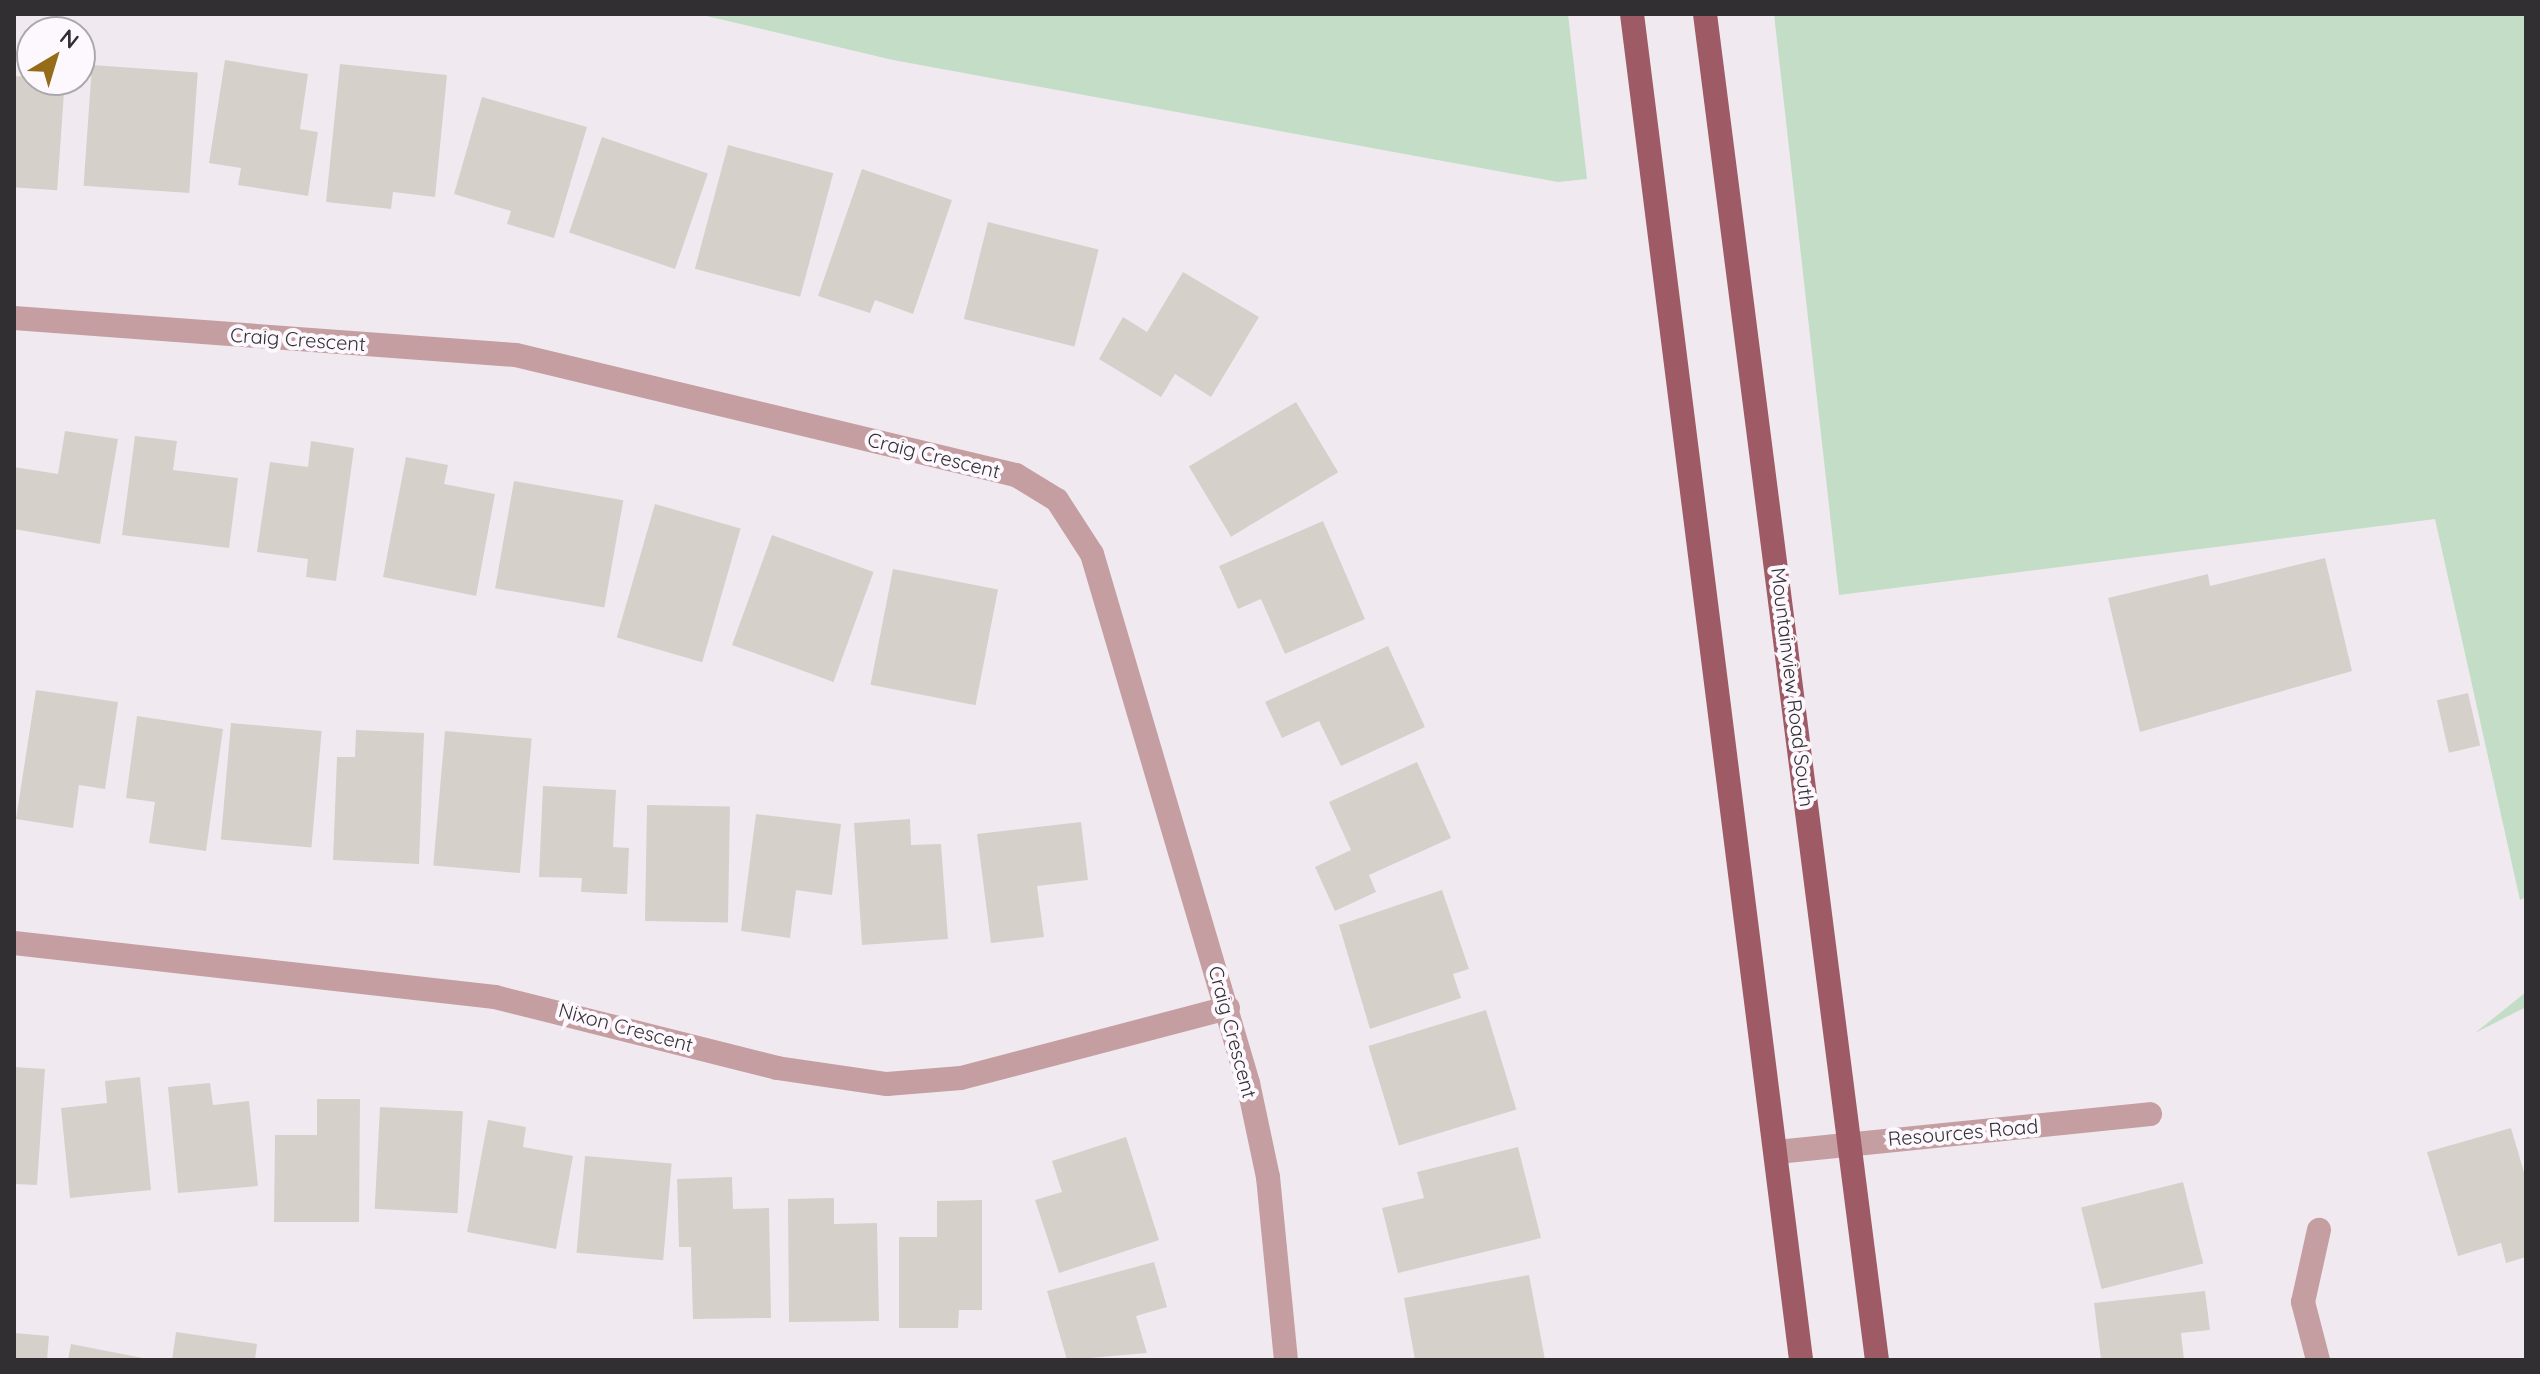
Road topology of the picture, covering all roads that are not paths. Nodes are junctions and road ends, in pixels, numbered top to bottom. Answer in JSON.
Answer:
{"nodes":[{"id":1,"x":1632,"y":14,"type":"edge"},
{"id":2,"x":1705,"y":14,"type":"edge"},
{"id":3,"x":14,"y":318,"type":"edge"},
{"id":4,"x":14,"y":943,"type":"edge"},
{"id":5,"x":1228,"y":1008,"type":"junction"},
{"id":6,"x":2150,"y":1114,"type":"dead end"},
{"id":7,"x":1853,"y":1143,"type":"junction"},
{"id":8,"x":1777,"y":1152,"type":"junction"},
{"id":9,"x":2319,"y":1230,"type":"dead end"},
{"id":10,"x":1286,"y":1360,"type":"edge"},
{"id":11,"x":1801,"y":1360,"type":"edge"},
{"id":12,"x":1877,"y":1360,"type":"edge"},
{"id":13,"x":2318,"y":1360,"type":"edge"}],
"edges":[{"from":1,"to":8,"type":"main road"},
{"from":2,"to":7,"type":"main road","name":"Mountainview Road South"},
{"from":3,"to":5,"type":"street","name":"Craig Crescent"},
{"from":4,"to":5,"type":"street","name":"Nixon Crescent"},
{"from":5,"to":10,"type":"street","name":"Craig Crescent"},
{"from":6,"to":7,"type":"street","name":"Resources Road"},
{"from":7,"to":8,"type":"street","name":"Resources Road"},
{"from":7,"to":12,"type":"main road","name":"Mountainview Road South"},
{"from":8,"to":11,"type":"main road"},
{"from":9,"to":13,"type":"street"}]}
